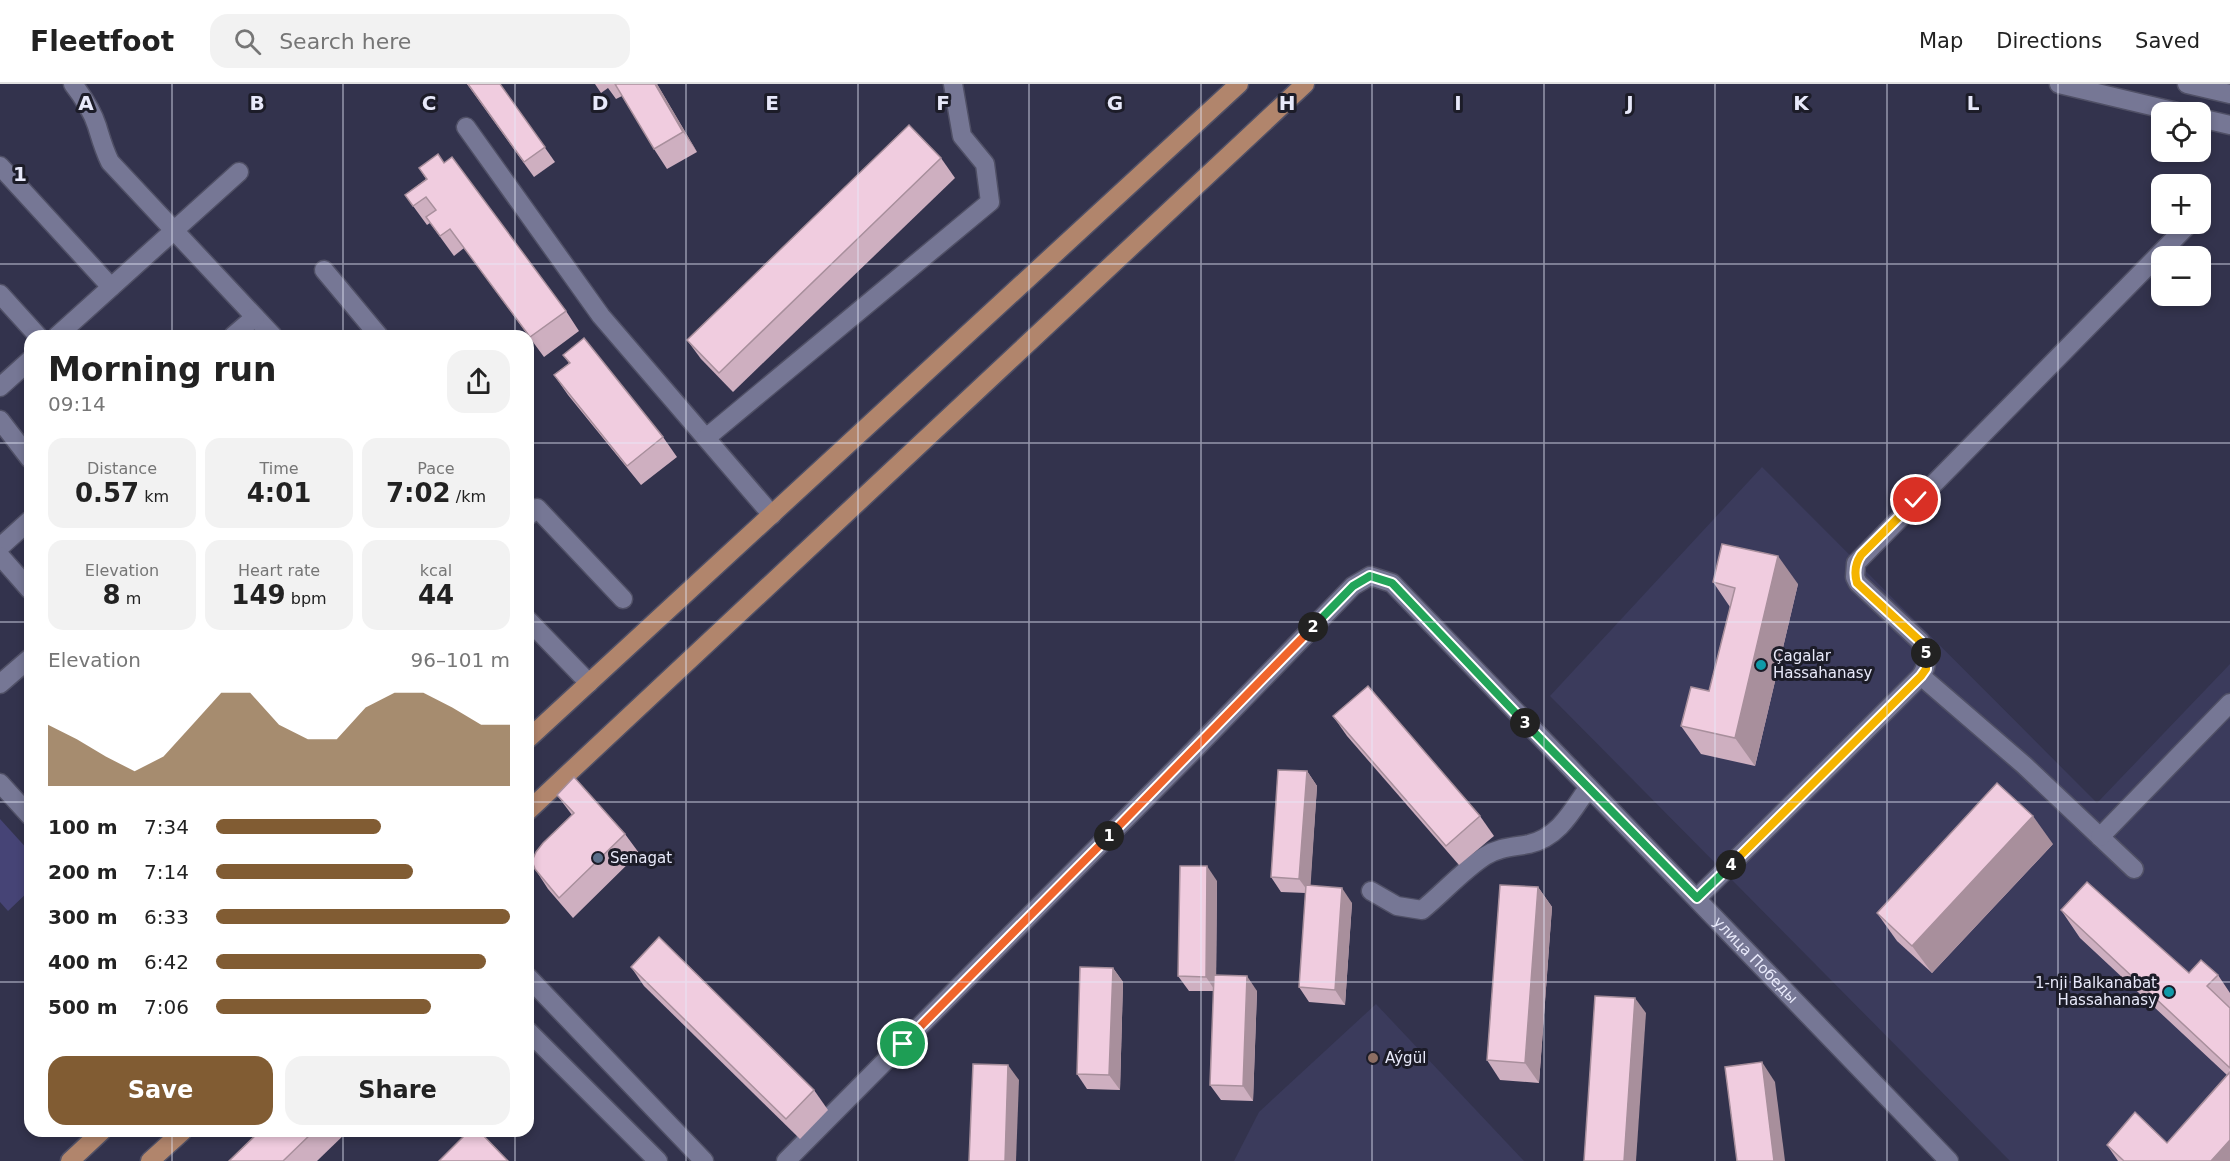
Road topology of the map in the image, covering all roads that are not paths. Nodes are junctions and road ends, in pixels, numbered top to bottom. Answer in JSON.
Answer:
{"nodes":[{"id":1,"x":73,"y":84,"type":"edge"},
{"id":2,"x":953,"y":84,"type":"edge"},
{"id":3,"x":1239,"y":84,"type":"edge"},
{"id":4,"x":1305,"y":84,"type":"edge"},
{"id":5,"x":2059,"y":84,"type":"edge"},
{"id":6,"x":2187,"y":84,"type":"edge"},
{"id":7,"x":2230,"y":94,"type":"edge"},
{"id":8,"x":2151,"y":106,"type":"edge"},
{"id":9,"x":2211,"y":121,"type":"edge"},
{"id":10,"x":2230,"y":125,"type":"edge"},
{"id":11,"x":466,"y":127,"type":"dead end"},
{"id":12,"x":0,"y":166,"type":"edge"},
{"id":13,"x":239,"y":172,"type":"dead end"},
{"id":14,"x":175,"y":230,"type":"junction"},
{"id":15,"x":2179,"y":234,"type":"edge"},
{"id":16,"x":324,"y":270,"type":"dead end"},
{"id":17,"x":111,"y":287,"type":"junction"},
{"id":18,"x":0,"y":294,"type":"edge"},
{"id":19,"x":255,"y":317,"type":"junction"},
{"id":20,"x":33,"y":330,"type":"edge"},
{"id":21,"x":64,"y":330,"type":"edge"},
{"id":22,"x":241,"y":330,"type":"edge"},
{"id":23,"x":267,"y":330,"type":"edge"},
{"id":24,"x":374,"y":330,"type":"edge"},
{"id":25,"x":24,"y":365,"type":"edge"},
{"id":26,"x":0,"y":387,"type":"edge"},
{"id":27,"x":0,"y":420,"type":"edge"},
{"id":28,"x":706,"y":438,"type":"junction"},
{"id":29,"x":24,"y":451,"type":"edge"},
{"id":30,"x":534,"y":511,"type":"edge"},
{"id":31,"x":772,"y":515,"type":"junction"},
{"id":32,"x":24,"y":525,"type":"edge"},
{"id":33,"x":0,"y":547,"type":"edge"},
{"id":34,"x":0,"y":556,"type":"edge"},
{"id":35,"x":24,"y":583,"type":"edge"},
{"id":36,"x":623,"y":599,"type":"dead end"},
{"id":37,"x":534,"y":626,"type":"edge"},
{"id":38,"x":24,"y":663,"type":"edge"},
{"id":39,"x":1921,"y":676,"type":"junction"},
{"id":40,"x":589,"y":683,"type":"junction"},
{"id":41,"x":0,"y":684,"type":"edge"},
{"id":42,"x":2230,"y":703,"type":"edge"},
{"id":43,"x":534,"y":734,"type":"edge"},
{"id":44,"x":0,"y":783,"type":"edge"},
{"id":45,"x":1588,"y":788,"type":"junction"},
{"id":46,"x":534,"y":805,"type":"edge"},
{"id":47,"x":24,"y":809,"type":"edge"},
{"id":48,"x":2100,"y":837,"type":"junction"},
{"id":49,"x":2134,"y":869,"type":"dead end"},
{"id":50,"x":1371,"y":891,"type":"dead end"},
{"id":51,"x":1697,"y":898,"type":"junction"},
{"id":52,"x":534,"y":983,"type":"edge"},
{"id":53,"x":534,"y":1037,"type":"edge"},
{"id":54,"x":96,"y":1137,"type":"edge"},
{"id":55,"x":176,"y":1137,"type":"edge"},
{"id":56,"x":70,"y":1161,"type":"edge"},
{"id":57,"x":150,"y":1161,"type":"edge"},
{"id":58,"x":658,"y":1161,"type":"edge"},
{"id":59,"x":704,"y":1161,"type":"edge"},
{"id":60,"x":786,"y":1161,"type":"edge"},
{"id":61,"x":1949,"y":1161,"type":"edge"}],
"edges":[{"from":1,"to":14,"type":"street"},
{"from":2,"to":28,"type":"street"},
{"from":3,"to":31,"type":"main road"},
{"from":4,"to":46,"type":"main road"},
{"from":5,"to":8,"type":"street"},
{"from":6,"to":7,"type":"street"},
{"from":9,"to":10,"type":"street"},
{"from":11,"to":28,"type":"street"},
{"from":12,"to":17,"type":"street"},
{"from":13,"to":14,"type":"street"},
{"from":14,"to":17,"type":"street"},
{"from":14,"to":19,"type":"street"},
{"from":15,"to":39,"type":"street"},
{"from":16,"to":24,"type":"street"},
{"from":17,"to":21,"type":"street"},
{"from":18,"to":20,"type":"street"},
{"from":19,"to":22,"type":"street"},
{"from":19,"to":23,"type":"street"},
{"from":25,"to":26,"type":"street"},
{"from":27,"to":29,"type":"street"},
{"from":28,"to":31,"type":"street"},
{"from":30,"to":36,"type":"street"},
{"from":31,"to":40,"type":"main road"},
{"from":32,"to":33,"type":"street"},
{"from":34,"to":35,"type":"street"},
{"from":37,"to":40,"type":"street"},
{"from":38,"to":41,"type":"street"},
{"from":39,"to":48,"type":"street"},
{"from":39,"to":51,"type":"street"},
{"from":40,"to":43,"type":"main road"},
{"from":42,"to":48,"type":"street"},
{"from":44,"to":47,"type":"street"},
{"from":45,"to":50,"type":"street"},
{"from":45,"to":51,"type":"street","name":"улица Победы"},
{"from":45,"to":60,"type":"street","name":"улица Победы"},
{"from":48,"to":49,"type":"street"},
{"from":51,"to":61,"type":"street","name":"улица Победы"},
{"from":52,"to":59,"type":"street"},
{"from":53,"to":58,"type":"street"},
{"from":54,"to":56,"type":"main road"},
{"from":55,"to":57,"type":"main road"}]}
